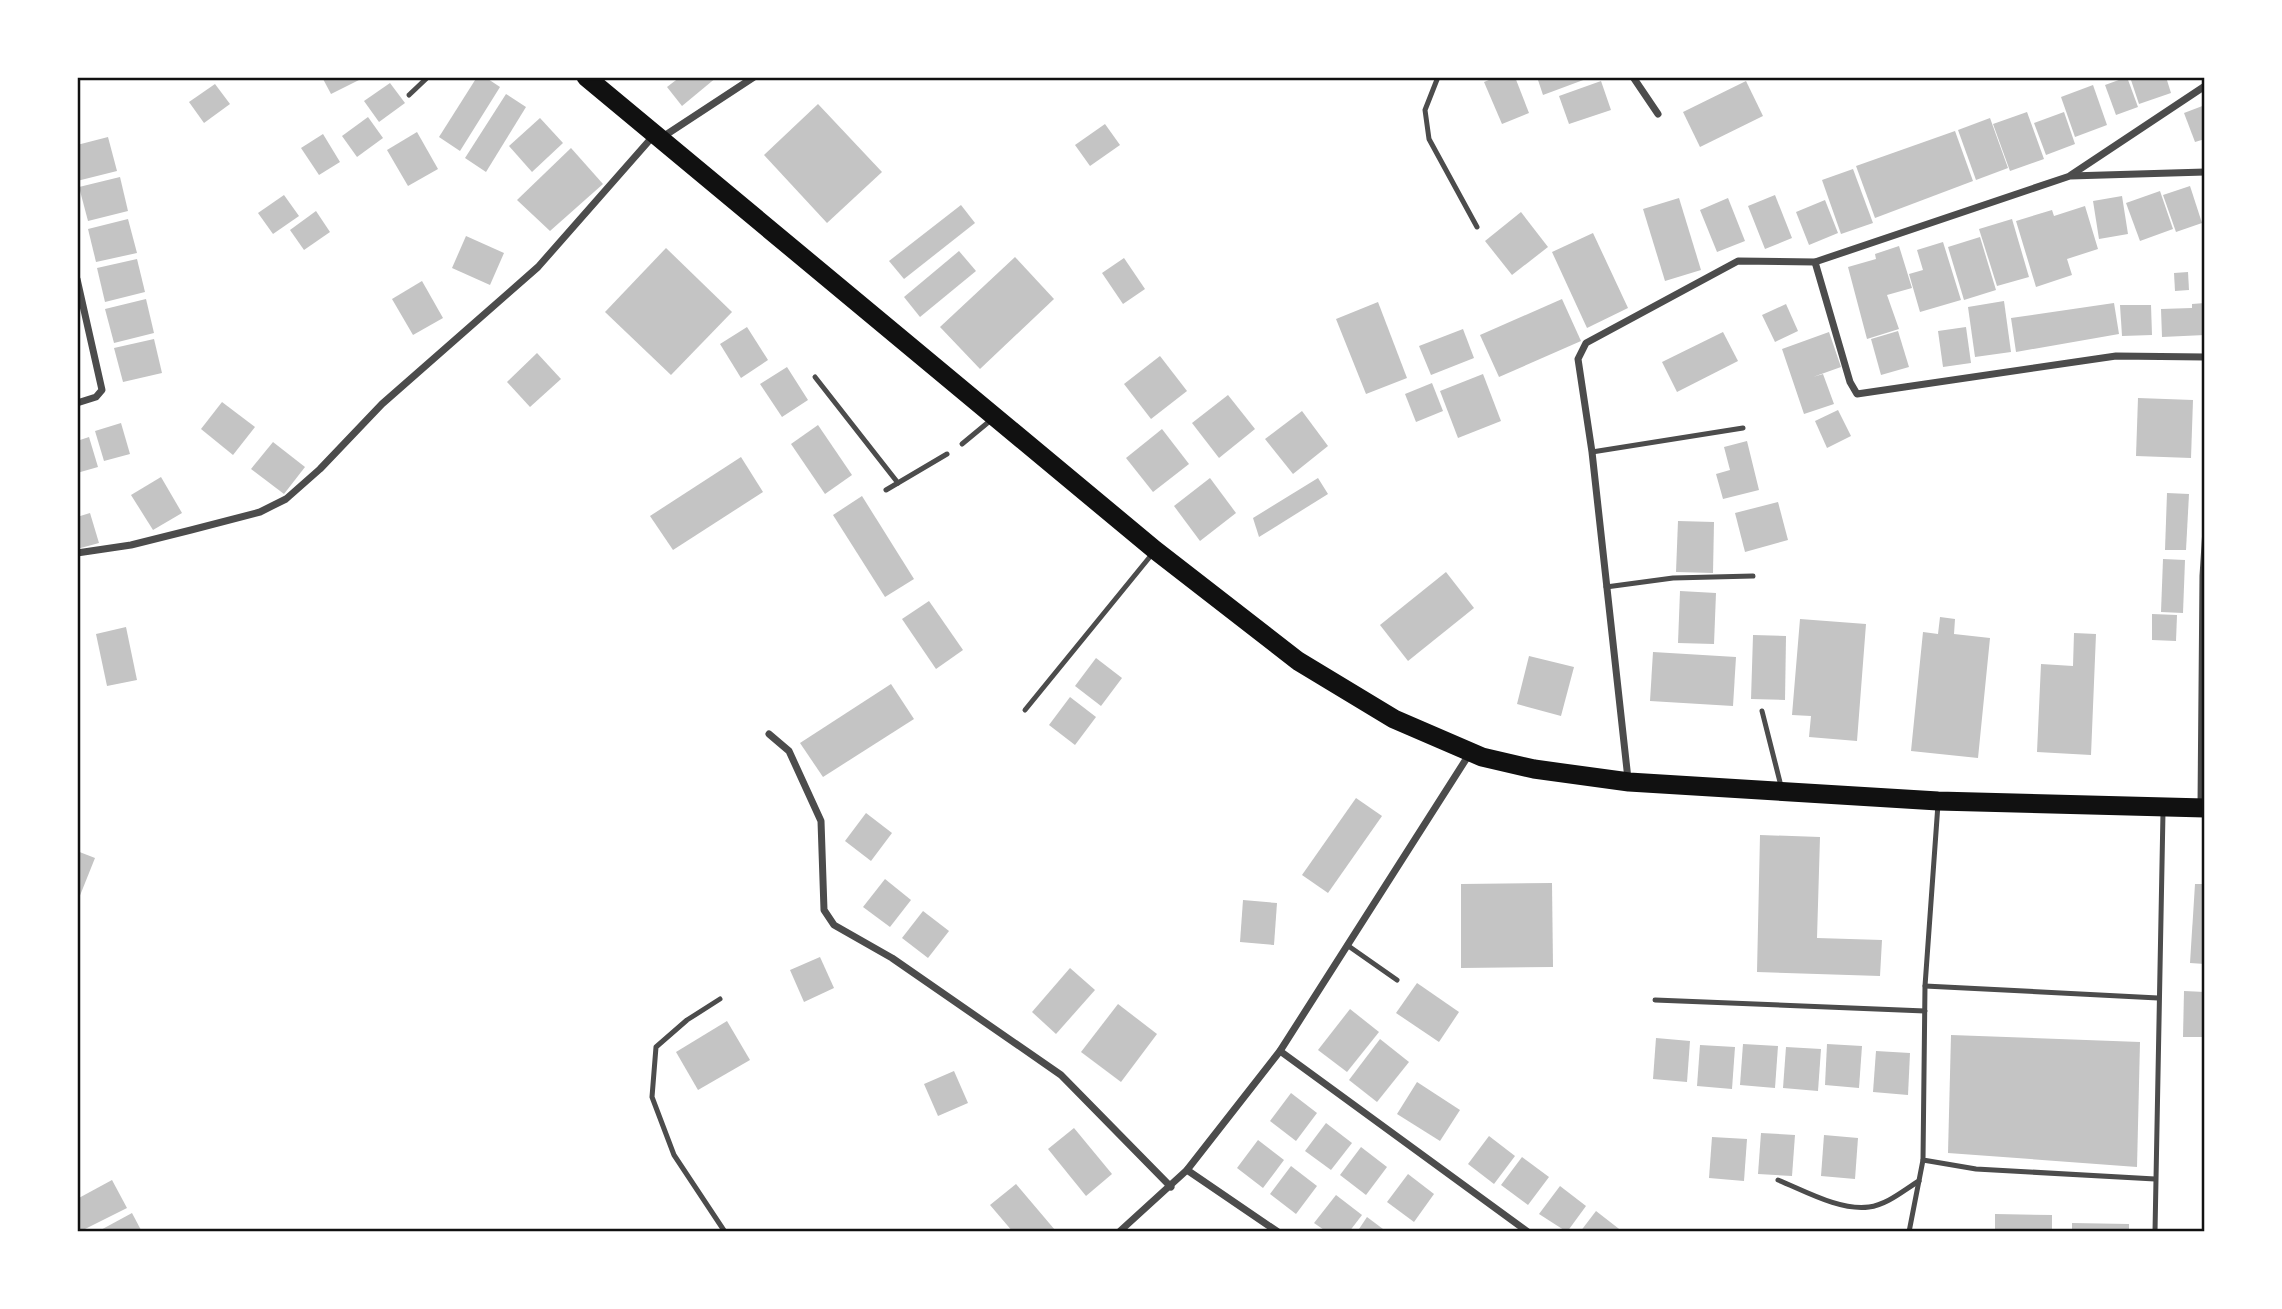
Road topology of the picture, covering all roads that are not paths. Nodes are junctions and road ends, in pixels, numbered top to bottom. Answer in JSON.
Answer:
{"nodes":[{"id":1,"x":428,"y":77,"type":"edge"},
{"id":2,"x":586,"y":77,"type":"edge"},
{"id":3,"x":754,"y":77,"type":"edge"},
{"id":4,"x":1438,"y":77,"type":"edge"},
{"id":5,"x":1633,"y":77,"type":"edge"},
{"id":6,"x":2205,"y":86,"type":"edge"},
{"id":7,"x":409,"y":95,"type":"dead end"},
{"id":8,"x":1658,"y":114,"type":"dead end"},
{"id":9,"x":658,"y":136,"type":"junction"},
{"id":10,"x":2205,"y":172,"type":"edge"},
{"id":11,"x":2070,"y":176,"type":"junction"},
{"id":12,"x":1477,"y":227,"type":"dead end"},
{"id":13,"x":1815,"y":262,"type":"junction"},
{"id":14,"x":77,"y":279,"type":"edge"},
{"id":15,"x":2205,"y":357,"type":"edge"},
{"id":16,"x":815,"y":377,"type":"dead end"},
{"id":17,"x":77,"y":402,"type":"edge"},
{"id":18,"x":994,"y":418,"type":"junction"},
{"id":19,"x":1742,"y":428,"type":"dead end"},
{"id":20,"x":962,"y":444,"type":"dead end"},
{"id":21,"x":1592,"y":452,"type":"junction"},
{"id":22,"x":947,"y":454,"type":"dead end"},
{"id":23,"x":898,"y":483,"type":"junction"},
{"id":24,"x":886,"y":490,"type":"dead end"},
{"id":25,"x":2205,"y":529,"type":"edge"},
{"id":26,"x":1155,"y":550,"type":"junction"},
{"id":27,"x":77,"y":553,"type":"edge"},
{"id":28,"x":1753,"y":576,"type":"dead end"},
{"id":29,"x":1606,"y":587,"type":"junction"},
{"id":30,"x":2203,"y":603,"type":"edge"},
{"id":31,"x":1025,"y":710,"type":"dead end"},
{"id":32,"x":1762,"y":711,"type":"dead end"},
{"id":33,"x":769,"y":734,"type":"dead end"},
{"id":34,"x":1471,"y":752,"type":"junction"},
{"id":35,"x":1629,"y":782,"type":"junction"},
{"id":36,"x":1782,"y":791,"type":"junction"},
{"id":37,"x":1938,"y":801,"type":"junction"},
{"id":38,"x":2163,"y":808,"type":"junction"},
{"id":39,"x":2202,"y":808,"type":"edge"},
{"id":40,"x":1348,"y":945,"type":"junction"},
{"id":41,"x":1396,"y":980,"type":"dead end"},
{"id":42,"x":1925,"y":986,"type":"junction"},
{"id":43,"x":2158,"y":998,"type":"junction"},
{"id":44,"x":720,"y":999,"type":"dead end"},
{"id":45,"x":1656,"y":1000,"type":"dead end"},
{"id":46,"x":1925,"y":1011,"type":"junction"},
{"id":47,"x":1280,"y":1051,"type":"junction"},
{"id":48,"x":1923,"y":1160,"type":"junction"},
{"id":49,"x":1187,"y":1170,"type":"junction"},
{"id":50,"x":2155,"y":1178,"type":"junction"},
{"id":51,"x":1778,"y":1180,"type":"dead end"},
{"id":52,"x":1919,"y":1181,"type":"junction"},
{"id":53,"x":1171,"y":1187,"type":"junction"},
{"id":54,"x":725,"y":1232,"type":"edge"},
{"id":55,"x":1119,"y":1232,"type":"edge"},
{"id":56,"x":1278,"y":1232,"type":"edge"},
{"id":57,"x":1528,"y":1232,"type":"edge"},
{"id":58,"x":1909,"y":1232,"type":"edge"},
{"id":59,"x":2155,"y":1232,"type":"edge"}],
"edges":[{"from":1,"to":7,"type":"lane"},
{"from":2,"to":9,"type":"highway"},
{"from":3,"to":9,"type":"street"},
{"from":4,"to":12,"type":"lane"},
{"from":5,"to":8,"type":"street"},
{"from":6,"to":11,"type":"street"},
{"from":9,"to":18,"type":"highway"},
{"from":9,"to":27,"type":"street"},
{"from":10,"to":11,"type":"street"},
{"from":11,"to":13,"type":"street"},
{"from":13,"to":15,"type":"street"},
{"from":13,"to":21,"type":"street"},
{"from":14,"to":17,"type":"street"},
{"from":16,"to":23,"type":"lane"},
{"from":18,"to":20,"type":"lane"},
{"from":18,"to":26,"type":"highway"},
{"from":19,"to":21,"type":"lane"},
{"from":21,"to":29,"type":"street"},
{"from":22,"to":23,"type":"lane"},
{"from":23,"to":24,"type":"lane"},
{"from":25,"to":30,"type":"lane"},
{"from":26,"to":31,"type":"lane"},
{"from":26,"to":34,"type":"highway"},
{"from":28,"to":29,"type":"lane"},
{"from":29,"to":35,"type":"street"},
{"from":30,"to":39,"type":"lane"},
{"from":32,"to":36,"type":"lane"},
{"from":33,"to":53,"type":"street"},
{"from":34,"to":35,"type":"highway"},
{"from":34,"to":40,"type":"street"},
{"from":35,"to":36,"type":"highway"},
{"from":36,"to":37,"type":"highway"},
{"from":37,"to":38,"type":"highway"},
{"from":37,"to":42,"type":"lane"},
{"from":38,"to":39,"type":"highway"},
{"from":38,"to":43,"type":"lane"},
{"from":40,"to":41,"type":"lane"},
{"from":40,"to":47,"type":"street"},
{"from":42,"to":43,"type":"lane"},
{"from":42,"to":46,"type":"lane"},
{"from":43,"to":50,"type":"lane"},
{"from":44,"to":54,"type":"lane"},
{"from":45,"to":46,"type":"lane"},
{"from":46,"to":48,"type":"lane"},
{"from":47,"to":49,"type":"street"},
{"from":47,"to":57,"type":"street"},
{"from":48,"to":50,"type":"lane"},
{"from":48,"to":52,"type":"lane"},
{"from":49,"to":53,"type":"street"},
{"from":49,"to":56,"type":"street"},
{"from":50,"to":59,"type":"lane"},
{"from":51,"to":52,"type":"lane"},
{"from":52,"to":58,"type":"lane"},
{"from":53,"to":55,"type":"street"}]}
